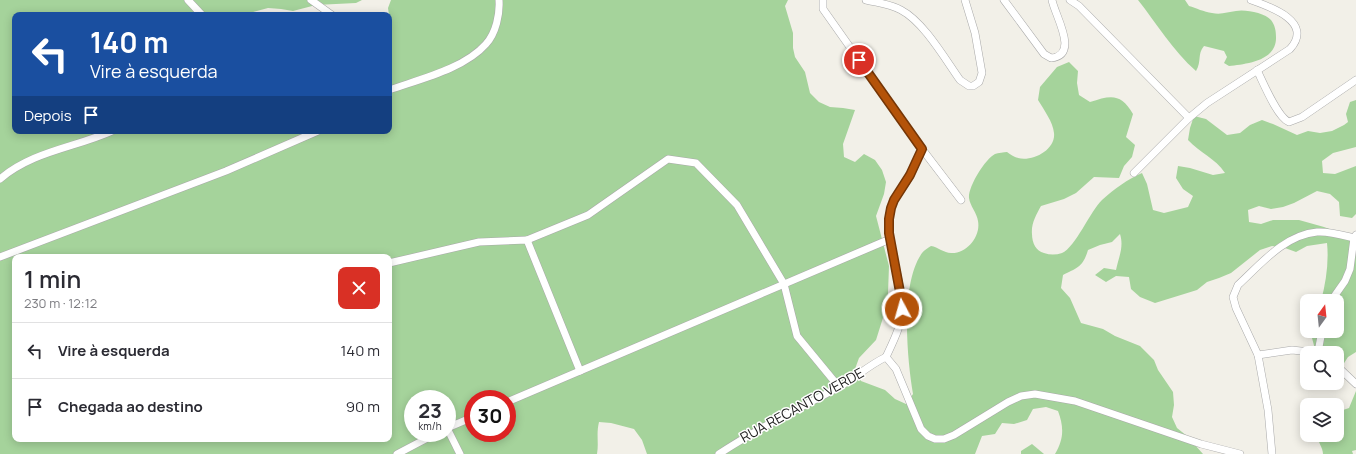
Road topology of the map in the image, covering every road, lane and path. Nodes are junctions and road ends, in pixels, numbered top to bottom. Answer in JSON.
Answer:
{"nodes":[{"id":1,"x":188,"y":0,"type":"edge"},
{"id":2,"x":310,"y":0,"type":"edge"},
{"id":3,"x":500,"y":0,"type":"edge"},
{"id":4,"x":823,"y":0,"type":"edge"},
{"id":5,"x":866,"y":0,"type":"edge"},
{"id":6,"x":965,"y":0,"type":"edge"},
{"id":7,"x":1004,"y":0,"type":"edge"},
{"id":8,"x":1052,"y":0,"type":"edge"},
{"id":9,"x":1070,"y":0,"type":"edge"},
{"id":10,"x":1251,"y":0,"type":"edge"},
{"id":11,"x":199,"y":12,"type":"edge"},
{"id":12,"x":328,"y":12,"type":"edge"},
{"id":13,"x":1257,"y":70,"type":"junction"},
{"id":14,"x":1356,"y":80,"type":"edge"},
{"id":15,"x":392,"y":89,"type":"edge"},
{"id":16,"x":1189,"y":118,"type":"junction"},
{"id":17,"x":105,"y":134,"type":"edge"},
{"id":18,"x":311,"y":134,"type":"edge"},
{"id":19,"x":922,"y":149,"type":"junction"},
{"id":20,"x":1134,"y":173,"type":"dead end"},
{"id":21,"x":0,"y":179,"type":"edge"},
{"id":22,"x":961,"y":200,"type":"dead end"},
{"id":23,"x":1355,"y":236,"type":"edge"},
{"id":24,"x":890,"y":239,"type":"junction"},
{"id":25,"x":527,"y":240,"type":"junction"},
{"id":26,"x":0,"y":257,"type":"edge"},
{"id":27,"x":392,"y":263,"type":"edge"},
{"id":28,"x":784,"y":284,"type":"junction"},
{"id":29,"x":1336,"y":294,"type":"edge"},
{"id":30,"x":1300,"y":351,"type":"edge"},
{"id":31,"x":1258,"y":355,"type":"junction"},
{"id":32,"x":886,"y":357,"type":"junction"},
{"id":33,"x":580,"y":371,"type":"junction"},
{"id":34,"x":1344,"y":373,"type":"edge"},
{"id":35,"x":1356,"y":384,"type":"edge"},
{"id":36,"x":839,"y":387,"type":"junction"},
{"id":37,"x":516,"y":398,"type":"edge"},
{"id":38,"x":420,"y":442,"type":"edge"},
{"id":39,"x":454,"y":442,"type":"edge"},
{"id":40,"x":397,"y":454,"type":"edge"},
{"id":41,"x":460,"y":454,"type":"edge"},
{"id":42,"x":719,"y":454,"type":"edge"},
{"id":43,"x":1240,"y":454,"type":"edge"},
{"id":44,"x":1272,"y":454,"type":"edge"}],
"edges":[{"from":1,"to":11,"type":"street"},
{"from":2,"to":12,"type":"street"},
{"from":3,"to":15,"type":"street"},
{"from":4,"to":19,"type":"street"},
{"from":5,"to":6,"type":"street"},
{"from":7,"to":8,"type":"street"},
{"from":9,"to":16,"type":"street"},
{"from":10,"to":13,"type":"street"},
{"from":13,"to":14,"type":"street"},
{"from":13,"to":16,"type":"street"},
{"from":16,"to":20,"type":"street"},
{"from":17,"to":21,"type":"street"},
{"from":18,"to":26,"type":"street"},
{"from":19,"to":22,"type":"street"},
{"from":19,"to":24,"type":"street"},
{"from":23,"to":29,"type":"street"},
{"from":23,"to":31,"type":"street"},
{"from":24,"to":28,"type":"street"},
{"from":24,"to":32,"type":"street"},
{"from":25,"to":27,"type":"street"},
{"from":25,"to":28,"type":"street"},
{"from":25,"to":33,"type":"street"},
{"from":28,"to":33,"type":"street"},
{"from":28,"to":36,"type":"street"},
{"from":30,"to":31,"type":"street"},
{"from":31,"to":44,"type":"street"},
{"from":32,"to":36,"type":"street","name":"RUA RECANTO VERDE"},
{"from":32,"to":43,"type":"street"},
{"from":33,"to":37,"type":"street"},
{"from":34,"to":35,"type":"street"},
{"from":36,"to":42,"type":"street","name":"RUA RECANTO VERDE"},
{"from":38,"to":40,"type":"street"},
{"from":39,"to":41,"type":"street"}]}
